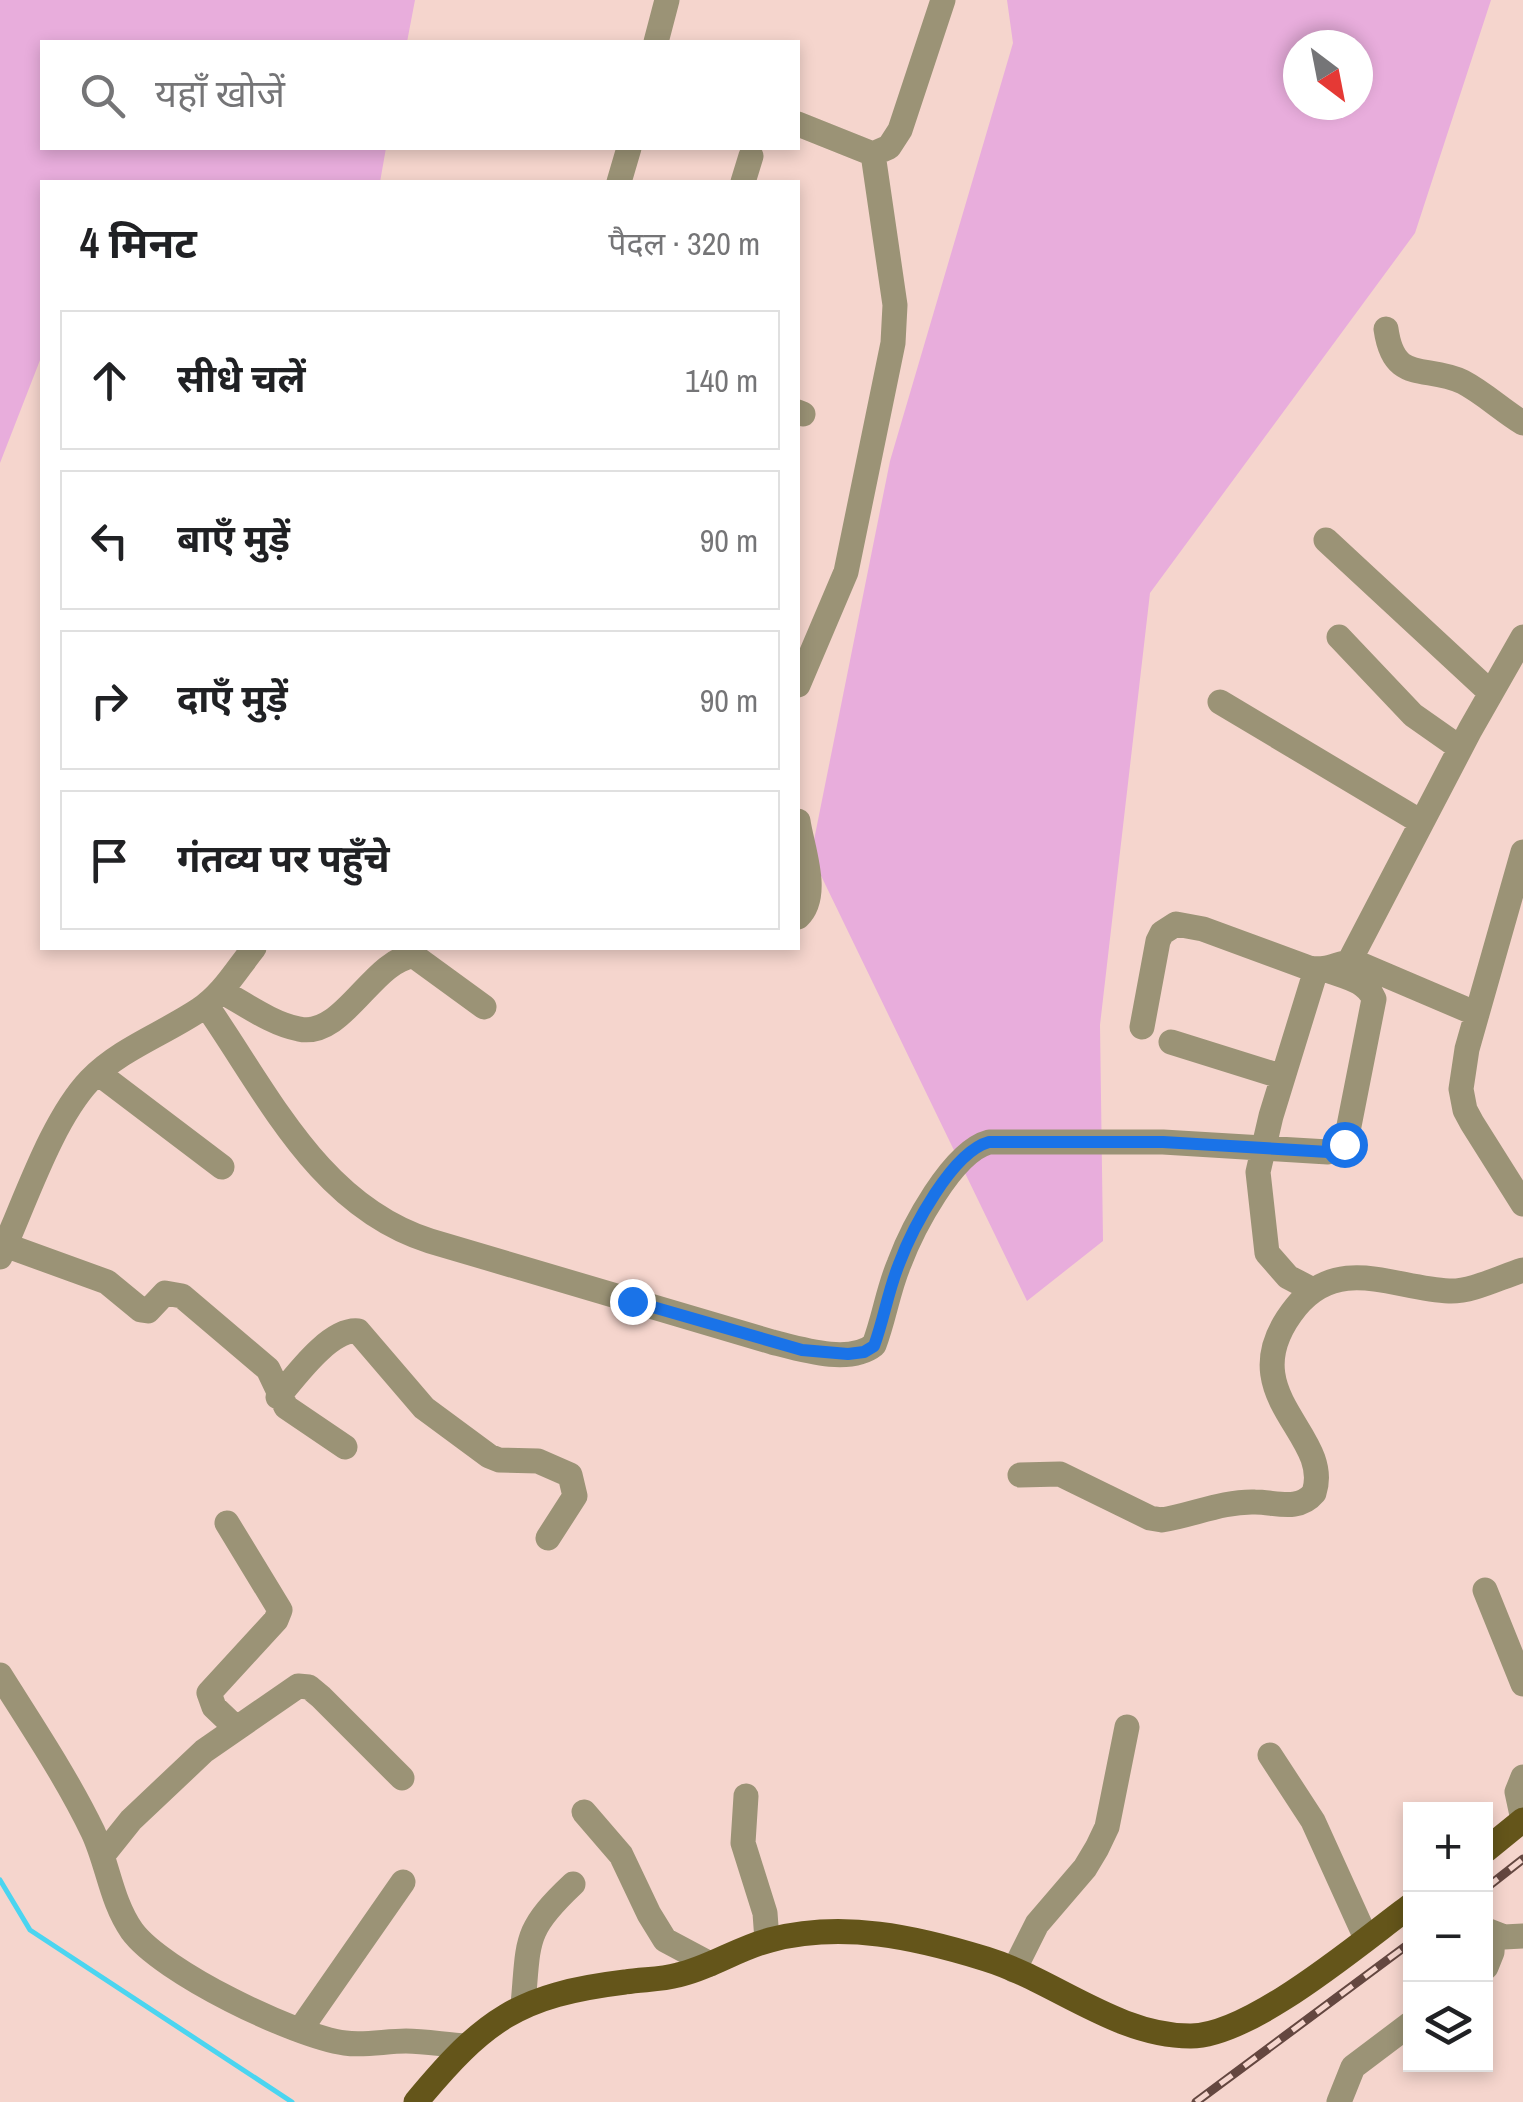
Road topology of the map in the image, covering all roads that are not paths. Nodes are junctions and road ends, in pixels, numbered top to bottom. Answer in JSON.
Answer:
{"nodes":[{"id":1,"x":667,"y":0,"type":"edge"},
{"id":2,"x":943,"y":0,"type":"edge"},
{"id":3,"x":657,"y":40,"type":"edge"},
{"id":4,"x":800,"y":125,"type":"edge"},
{"id":5,"x":628,"y":150,"type":"edge"},
{"id":6,"x":873,"y":154,"type":"junction"},
{"id":7,"x":751,"y":156,"type":"dead end"},
{"id":8,"x":620,"y":180,"type":"edge"},
{"id":9,"x":744,"y":180,"type":"edge"},
{"id":10,"x":1386,"y":329,"type":"dead end"},
{"id":11,"x":1523,"y":423,"type":"edge"},
{"id":12,"x":1326,"y":540,"type":"dead end"},
{"id":13,"x":1339,"y":636,"type":"dead end"},
{"id":14,"x":1523,"y":637,"type":"edge"},
{"id":15,"x":800,"y":680,"type":"edge"},
{"id":16,"x":1491,"y":693,"type":"junction"},
{"id":17,"x":1220,"y":702,"type":"dead end"},
{"id":18,"x":1460,"y":748,"type":"junction"},
{"id":19,"x":1421,"y":822,"type":"junction"},
{"id":20,"x":800,"y":834,"type":"edge"},
{"id":21,"x":1523,"y":852,"type":"edge"},
{"id":22,"x":800,"y":915,"type":"edge"},
{"id":23,"x":252,"y":950,"type":"edge"},
{"id":24,"x":1331,"y":967,"type":"junction"},
{"id":25,"x":214,"y":998,"type":"junction"},
{"id":26,"x":484,"y":1008,"type":"dead end"},
{"id":27,"x":1477,"y":1014,"type":"junction"},
{"id":28,"x":1142,"y":1027,"type":"dead end"},
{"id":29,"x":1171,"y":1042,"type":"dead end"},
{"id":30,"x":98,"y":1073,"type":"junction"},
{"id":31,"x":1283,"y":1077,"type":"junction"},
{"id":32,"x":1263,"y":1146,"type":"junction"},
{"id":33,"x":222,"y":1166,"type":"dead end"},
{"id":34,"x":1523,"y":1204,"type":"edge"},
{"id":35,"x":3,"y":1251,"type":"edge"},
{"id":36,"x":1523,"y":1270,"type":"edge"},
{"id":37,"x":1313,"y":1290,"type":"junction"},
{"id":38,"x":278,"y":1397,"type":"junction"},
{"id":39,"x":345,"y":1447,"type":"dead end"},
{"id":40,"x":1020,"y":1475,"type":"dead end"},
{"id":41,"x":226,"y":1523,"type":"dead end"},
{"id":42,"x":548,"y":1538,"type":"dead end"},
{"id":43,"x":1484,"y":1590,"type":"dead end"},
{"id":44,"x":0,"y":1674,"type":"edge"},
{"id":45,"x":1523,"y":1684,"type":"edge"},
{"id":46,"x":1127,"y":1727,"type":"dead end"},
{"id":47,"x":235,"y":1728,"type":"junction"},
{"id":48,"x":1270,"y":1755,"type":"dead end"},
{"id":49,"x":1523,"y":1776,"type":"edge"},
{"id":50,"x":402,"y":1778,"type":"dead end"},
{"id":51,"x":746,"y":1796,"type":"dead end"},
{"id":52,"x":584,"y":1812,"type":"dead end"},
{"id":53,"x":1523,"y":1820,"type":"edge"},
{"id":54,"x":1493,"y":1844,"type":"edge"},
{"id":55,"x":103,"y":1855,"type":"junction"},
{"id":56,"x":403,"y":1882,"type":"dead end"},
{"id":57,"x":573,"y":1884,"type":"dead end"},
{"id":58,"x":1403,"y":1911,"type":"edge"},
{"id":59,"x":1493,"y":1933,"type":"edge"},
{"id":60,"x":1523,"y":1936,"type":"edge"},
{"id":61,"x":1366,"y":1938,"type":"junction"},
{"id":62,"x":767,"y":1940,"type":"junction"},
{"id":63,"x":710,"y":1964,"type":"junction"},
{"id":64,"x":1014,"y":1970,"type":"junction"},
{"id":65,"x":523,"y":2005,"type":"junction"},
{"id":66,"x":1403,"y":2029,"type":"edge"},
{"id":67,"x":300,"y":2030,"type":"junction"},
{"id":68,"x":466,"y":2046,"type":"junction"},
{"id":69,"x":416,"y":2102,"type":"edge"},
{"id":70,"x":1339,"y":2102,"type":"edge"}],
"edges":[{"from":1,"to":3,"type":"street"},
{"from":2,"to":6,"type":"street"},
{"from":4,"to":6,"type":"street"},
{"from":5,"to":8,"type":"street"},
{"from":6,"to":15,"type":"street"},
{"from":7,"to":9,"type":"street"},
{"from":10,"to":11,"type":"street"},
{"from":12,"to":16,"type":"street"},
{"from":13,"to":18,"type":"street"},
{"from":14,"to":16,"type":"street"},
{"from":16,"to":18,"type":"street"},
{"from":17,"to":19,"type":"street"},
{"from":18,"to":19,"type":"street"},
{"from":19,"to":24,"type":"street"},
{"from":20,"to":22,"type":"street"},
{"from":21,"to":27,"type":"street"},
{"from":23,"to":25,"type":"street"},
{"from":24,"to":27,"type":"street"},
{"from":24,"to":28,"type":"street"},
{"from":24,"to":31,"type":"street"},
{"from":24,"to":32,"type":"street"},
{"from":25,"to":26,"type":"street"},
{"from":25,"to":30,"type":"street"},
{"from":25,"to":32,"type":"street"},
{"from":27,"to":34,"type":"street"},
{"from":29,"to":31,"type":"street"},
{"from":30,"to":33,"type":"street"},
{"from":30,"to":35,"type":"street"},
{"from":31,"to":32,"type":"street"},
{"from":32,"to":37,"type":"street"},
{"from":35,"to":38,"type":"street"},
{"from":36,"to":37,"type":"street"},
{"from":37,"to":40,"type":"street"},
{"from":38,"to":39,"type":"street"},
{"from":38,"to":42,"type":"street"},
{"from":41,"to":47,"type":"street"},
{"from":43,"to":45,"type":"street"},
{"from":44,"to":55,"type":"street"},
{"from":46,"to":64,"type":"street"},
{"from":47,"to":50,"type":"street"},
{"from":47,"to":55,"type":"street"},
{"from":48,"to":61,"type":"street"},
{"from":49,"to":53,"type":"street"},
{"from":51,"to":62,"type":"street"},
{"from":52,"to":63,"type":"street"},
{"from":53,"to":54,"type":"main road"},
{"from":55,"to":67,"type":"street"},
{"from":56,"to":67,"type":"street"},
{"from":57,"to":65,"type":"street"},
{"from":58,"to":61,"type":"main road"},
{"from":59,"to":60,"type":"street"},
{"from":61,"to":64,"type":"main road"},
{"from":62,"to":63,"type":"main road"},
{"from":62,"to":64,"type":"main road"},
{"from":63,"to":65,"type":"main road"},
{"from":65,"to":68,"type":"main road"},
{"from":66,"to":70,"type":"street"},
{"from":67,"to":68,"type":"street"},
{"from":68,"to":69,"type":"main road"}]}
